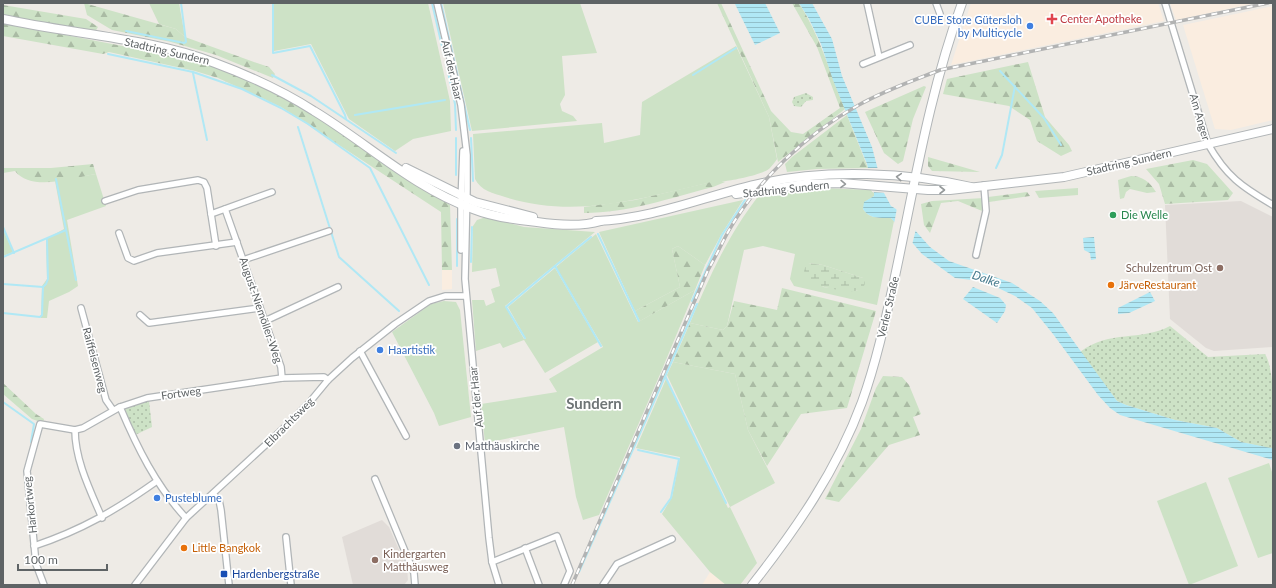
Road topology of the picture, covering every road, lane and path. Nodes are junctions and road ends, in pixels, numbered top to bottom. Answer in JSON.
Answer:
{"nodes":[{"id":1,"x":437,"y":3,"type":"edge"},
{"id":2,"x":867,"y":3,"type":"edge"},
{"id":3,"x":936,"y":3,"type":"edge"},
{"id":4,"x":962,"y":3,"type":"edge"},
{"id":5,"x":1165,"y":3,"type":"edge"},
{"id":6,"x":940,"y":14,"type":"dead end"},
{"id":7,"x":3,"y":20,"type":"edge"},
{"id":8,"x":910,"y":45,"type":"dead end"},
{"id":9,"x":879,"y":57,"type":"junction"},
{"id":10,"x":863,"y":64,"type":"dead end"},
{"id":11,"x":1273,"y":129,"type":"edge"},
{"id":12,"x":1208,"y":144,"type":"junction"},
{"id":13,"x":915,"y":178,"type":"junction"},
{"id":14,"x":984,"y":185,"type":"junction"},
{"id":15,"x":971,"y":187,"type":"junction"},
{"id":16,"x":913,"y":188,"type":"junction"},
{"id":17,"x":272,"y":192,"type":"dead end"},
{"id":18,"x":105,"y":201,"type":"dead end"},
{"id":19,"x":464,"y":201,"type":"junction"},
{"id":20,"x":698,"y":202,"type":"junction"},
{"id":21,"x":1273,"y":205,"type":"edge"},
{"id":22,"x":225,"y":209,"type":"junction"},
{"id":23,"x":211,"y":214,"type":"junction"},
{"id":24,"x":329,"y":231,"type":"dead end"},
{"id":25,"x":119,"y":233,"type":"dead end"},
{"id":26,"x":237,"y":242,"type":"junction"},
{"id":27,"x":216,"y":246,"type":"junction"},
{"id":28,"x":976,"y":255,"type":"dead end"},
{"id":29,"x":243,"y":260,"type":"junction"},
{"id":30,"x":338,"y":287,"type":"dead end"},
{"id":31,"x":466,"y":296,"type":"junction"},
{"id":32,"x":81,"y":308,"type":"dead end"},
{"id":33,"x":260,"y":308,"type":"junction"},
{"id":34,"x":140,"y":315,"type":"dead end"},
{"id":35,"x":265,"y":321,"type":"junction"},
{"id":36,"x":360,"y":351,"type":"junction"},
{"id":37,"x":282,"y":378,"type":"junction"},
{"id":38,"x":328,"y":380,"type":"junction"},
{"id":39,"x":120,"y":407,"type":"junction"},
{"id":40,"x":113,"y":410,"type":"junction"},
{"id":41,"x":75,"y":430,"type":"junction"},
{"id":42,"x":406,"y":436,"type":"dead end"},
{"id":43,"x":375,"y":479,"type":"dead end"},
{"id":44,"x":157,"y":481,"type":"junction"},
{"id":45,"x":213,"y":494,"type":"junction"},
{"id":46,"x":102,"y":518,"type":"junction"},
{"id":47,"x":186,"y":518,"type":"junction"},
{"id":48,"x":286,"y":537,"type":"dead end"},
{"id":49,"x":672,"y":539,"type":"dead end"},
{"id":50,"x":34,"y":546,"type":"junction"},
{"id":51,"x":525,"y":548,"type":"junction"},
{"id":52,"x":492,"y":562,"type":"junction"},
{"id":53,"x":44,"y":585,"type":"edge"},
{"id":54,"x":135,"y":585,"type":"edge"},
{"id":55,"x":229,"y":585,"type":"edge"},
{"id":56,"x":291,"y":585,"type":"edge"},
{"id":57,"x":415,"y":585,"type":"edge"},
{"id":58,"x":499,"y":585,"type":"edge"},
{"id":59,"x":540,"y":585,"type":"edge"},
{"id":60,"x":564,"y":585,"type":"edge"},
{"id":61,"x":603,"y":585,"type":"edge"},
{"id":62,"x":752,"y":585,"type":"edge"}],
"edges":[{"from":1,"to":19,"type":"street","name":"Auf der Haar"},
{"from":2,"to":9,"type":"street"},
{"from":3,"to":6,"type":"street"},
{"from":4,"to":13,"type":"main road","name":"Verler Straße"},
{"from":5,"to":12,"type":"street","name":"Am Anger"},
{"from":7,"to":19,"type":"main road","name":"Stadtring Sundern"},
{"from":8,"to":9,"type":"street"},
{"from":9,"to":10,"type":"street"},
{"from":11,"to":12,"type":"main road","name":"Stadtring Sundern"},
{"from":12,"to":14,"type":"main road","name":"Stadtring Sundern"},
{"from":12,"to":21,"type":"street","name":"Am Anger"},
{"from":13,"to":15,"type":"main road","name":"Stadtring Sundern"},
{"from":13,"to":16,"type":"main road","name":"Verler Straße"},
{"from":13,"to":20,"type":"main road","name":"Stadtring Sundern","one_way":true},
{"from":14,"to":15,"type":"main road","name":"Stadtring Sundern"},
{"from":14,"to":28,"type":"street"},
{"from":16,"to":15,"type":"main road","name":"Stadtring Sundern","one_way":true},
{"from":20,"to":16,"type":"main road","name":"Stadtring Sundern","one_way":true},
{"from":16,"to":62,"type":"main road","name":"Verler Straße"},
{"from":17,"to":22,"type":"street"},
{"from":18,"to":23,"type":"street"},
{"from":19,"to":20,"type":"main road","name":"Stadtring Sundern"},
{"from":19,"to":31,"type":"street","name":"Auf der Haar"},
{"from":22,"to":23,"type":"street"},
{"from":22,"to":26,"type":"street","name":"August-Niemöller-Weg"},
{"from":23,"to":27,"type":"street"},
{"from":24,"to":29,"type":"street"},
{"from":25,"to":27,"type":"street","name":"August-Niemöller-Weg"},
{"from":26,"to":27,"type":"street","name":"August-Niemöller-Weg"},
{"from":26,"to":29,"type":"street","name":"August-Niemöller-Weg"},
{"from":29,"to":33,"type":"street","name":"August-Niemöller-Weg"},
{"from":30,"to":35,"type":"street"},
{"from":31,"to":36,"type":"street","name":"Elbrachtsweg"},
{"from":31,"to":52,"type":"street","name":"Auf der Haar"},
{"from":32,"to":40,"type":"street","name":"Raiffeisenweg"},
{"from":33,"to":34,"type":"street"},
{"from":33,"to":35,"type":"street","name":"August-Niemöller-Weg"},
{"from":35,"to":37,"type":"street","name":"August-Niemöller-Weg"},
{"from":36,"to":38,"type":"street","name":"Elbrachtsweg"},
{"from":36,"to":42,"type":"street"},
{"from":37,"to":38,"type":"street","name":"Fortweg"},
{"from":37,"to":39,"type":"street","name":"Fortweg"},
{"from":38,"to":45,"type":"street","name":"Elbrachtsweg"},
{"from":39,"to":40,"type":"street","name":"Fortweg"},
{"from":39,"to":44,"type":"street"},
{"from":40,"to":41,"type":"street","name":"Fortweg"},
{"from":41,"to":46,"type":"street"},
{"from":41,"to":50,"type":"street","name":"Harkortweg"},
{"from":43,"to":57,"type":"street"},
{"from":44,"to":46,"type":"street"},
{"from":44,"to":47,"type":"street"},
{"from":45,"to":47,"type":"street","name":"Elbrachtsweg"},
{"from":45,"to":55,"type":"street"},
{"from":46,"to":50,"type":"street"},
{"from":47,"to":54,"type":"street","name":"Elbrachtsweg"},
{"from":48,"to":56,"type":"street"},
{"from":49,"to":61,"type":"street"},
{"from":50,"to":53,"type":"street","name":"Harkortweg"},
{"from":51,"to":52,"type":"street"},
{"from":51,"to":59,"type":"street"},
{"from":51,"to":60,"type":"street"},
{"from":52,"to":58,"type":"street","name":"Auf der Haar"}]}
